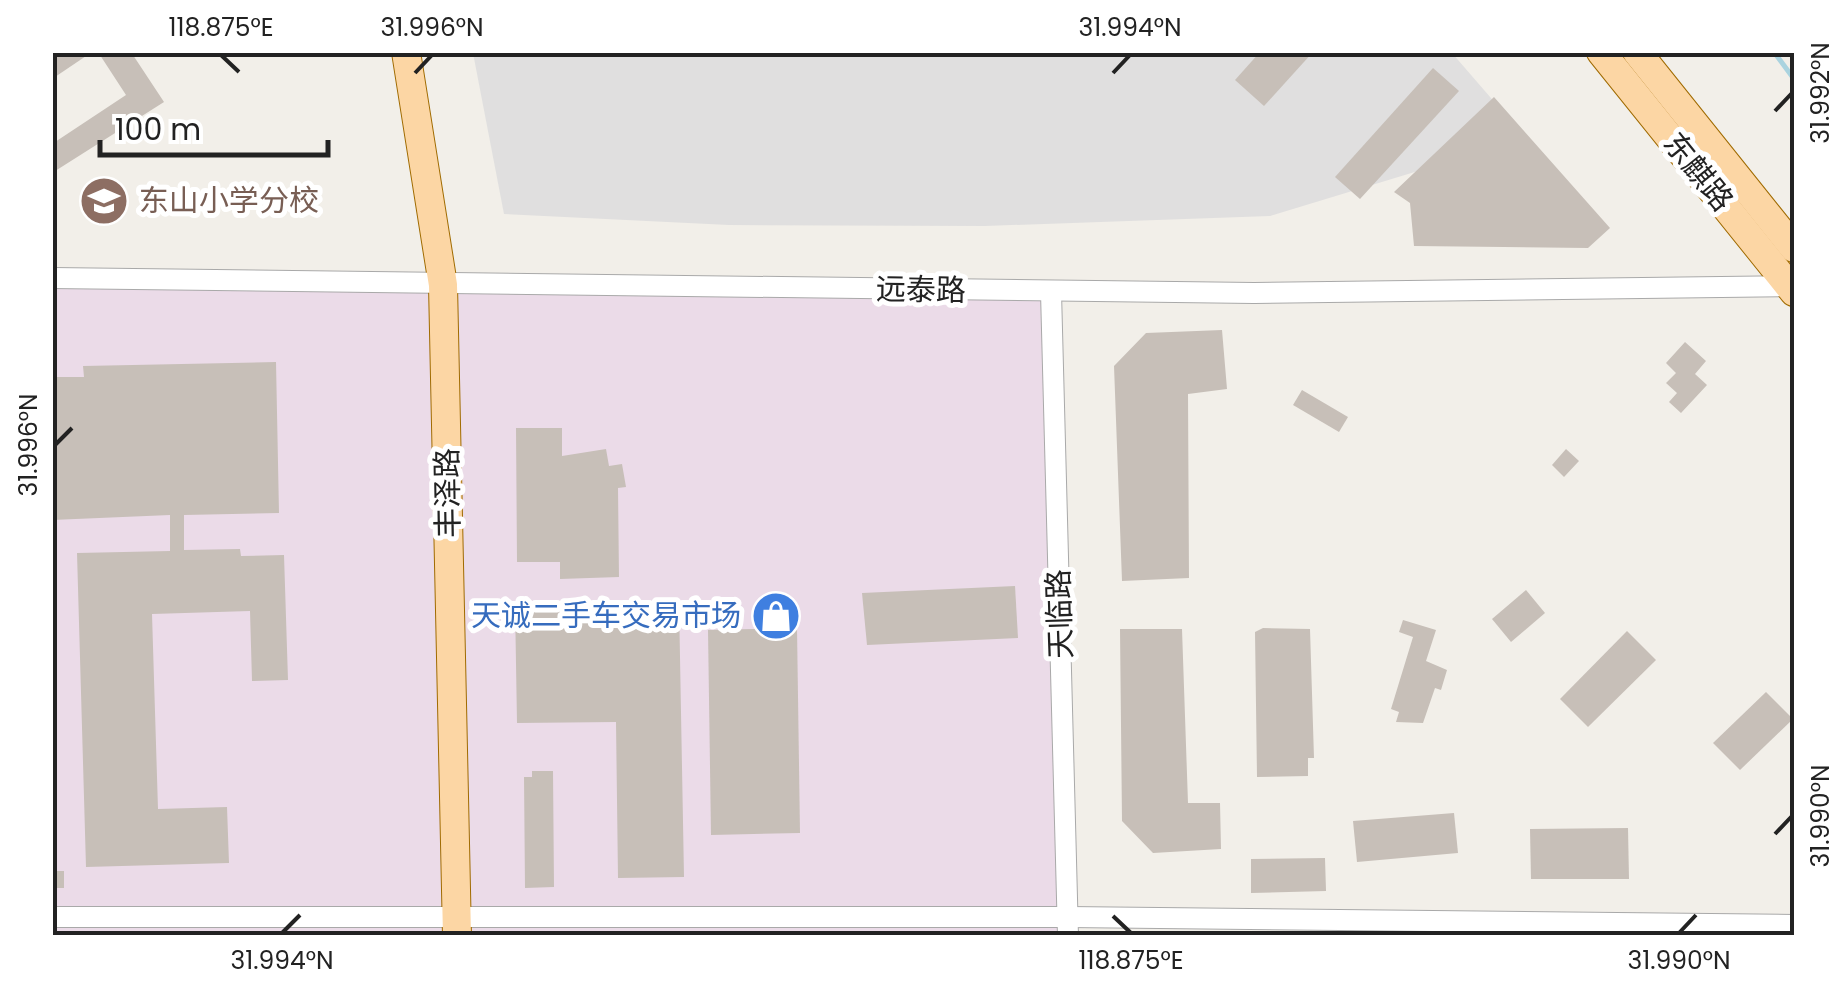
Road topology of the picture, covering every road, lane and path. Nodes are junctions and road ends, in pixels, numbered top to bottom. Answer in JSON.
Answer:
{"nodes":[{"id":1,"x":406,"y":52,"type":"edge"},
{"id":2,"x":1601,"y":52,"type":"edge"},
{"id":3,"x":1637,"y":52,"type":"edge"},
{"id":4,"x":1794,"y":248,"type":"edge"},
{"id":5,"x":52,"y":278,"type":"edge"},
{"id":6,"x":443,"y":285,"type":"junction"},
{"id":7,"x":1793,"y":288,"type":"edge"},
{"id":8,"x":1051,"y":292,"type":"junction"},
{"id":9,"x":52,"y":917,"type":"edge"},
{"id":10,"x":1794,"y":925,"type":"edge"},
{"id":11,"x":1068,"y":926,"type":"edge"},
{"id":12,"x":457,"y":928,"type":"edge"},
{"id":13,"x":1753,"y":931,"type":"edge"}],
"edges":[{"from":1,"to":6,"type":"main road","name":"丰泽路"},
{"from":2,"to":7,"type":"main road","name":"东麒路"},
{"from":3,"to":4,"type":"main road","name":"东麒路"},
{"from":5,"to":6,"type":"street","name":"远泰路"},
{"from":6,"to":8,"type":"street","name":"远泰路"},
{"from":6,"to":12,"type":"main road","name":"丰泽路"},
{"from":7,"to":8,"type":"street","name":"远泰路"},
{"from":8,"to":11,"type":"street","name":"天临路"},
{"from":9,"to":12,"type":"street"},
{"from":10,"to":13,"type":"street"},
{"from":11,"to":12,"type":"street"},
{"from":11,"to":13,"type":"street"}]}
